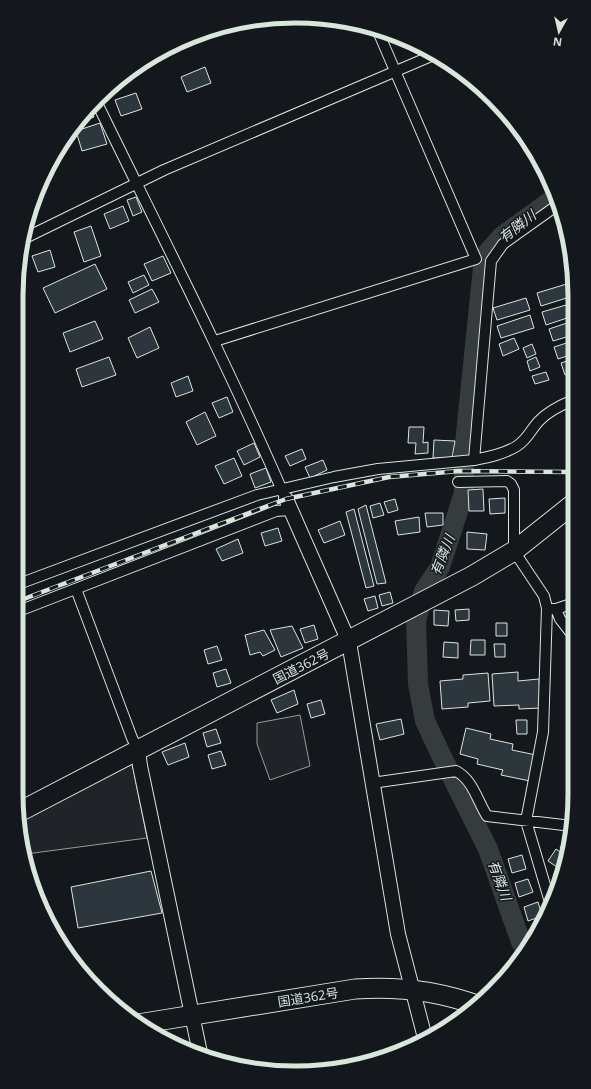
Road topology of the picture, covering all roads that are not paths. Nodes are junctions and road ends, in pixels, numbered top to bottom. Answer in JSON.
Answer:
{"nodes":[{"id":1,"x":380,"y":36,"type":"edge"},
{"id":2,"x":427,"y":57,"type":"edge"},
{"id":3,"x":395,"y":70,"type":"junction"},
{"id":4,"x":99,"y":107,"type":"edge"},
{"id":5,"x":136,"y":184,"type":"junction"},
{"id":6,"x":554,"y":208,"type":"edge"},
{"id":7,"x":29,"y":236,"type":"edge"},
{"id":8,"x":478,"y":258,"type":"junction"},
{"id":9,"x":491,"y":261,"type":"junction"},
{"id":10,"x":215,"y":341,"type":"junction"},
{"id":11,"x":568,"y":403,"type":"edge"},
{"id":12,"x":474,"y":460,"type":"junction"},
{"id":13,"x":458,"y":482,"type":"dead end"},
{"id":14,"x":285,"y":499,"type":"junction"},
{"id":15,"x":568,"y":508,"type":"edge"},
{"id":16,"x":514,"y":551,"type":"junction"},
{"id":17,"x":23,"y":582,"type":"edge"},
{"id":18,"x":76,"y":589,"type":"junction"},
{"id":19,"x":568,"y":605,"type":"edge"},
{"id":20,"x":23,"y":609,"type":"edge"},
{"id":21,"x":551,"y":609,"type":"junction"},
{"id":22,"x":568,"y":629,"type":"edge"},
{"id":23,"x":349,"y":642,"type":"junction"},
{"id":24,"x":138,"y":750,"type":"junction"},
{"id":25,"x":372,"y":784,"type":"junction"},
{"id":26,"x":24,"y":809,"type":"edge"},
{"id":27,"x":526,"y":821,"type":"junction"},
{"id":28,"x":566,"y":825,"type":"edge"},
{"id":29,"x":548,"y":895,"type":"edge"},
{"id":30,"x":413,"y":990,"type":"junction"},
{"id":31,"x":469,"y":1003,"type":"edge"},
{"id":32,"x":193,"y":1016,"type":"junction"},
{"id":33,"x":148,"y":1023,"type":"edge"},
{"id":34,"x":424,"y":1034,"type":"edge"},
{"id":35,"x":199,"y":1048,"type":"edge"}],
"edges":[{"from":1,"to":3,"type":"street"},
{"from":2,"to":3,"type":"street"},
{"from":3,"to":5,"type":"street"},
{"from":3,"to":8,"type":"street"},
{"from":4,"to":5,"type":"street"},
{"from":5,"to":7,"type":"street"},
{"from":5,"to":10,"type":"street"},
{"from":6,"to":9,"type":"street"},
{"from":8,"to":9,"type":"street"},
{"from":8,"to":10,"type":"street"},
{"from":9,"to":12,"type":"street"},
{"from":10,"to":14,"type":"street"},
{"from":11,"to":12,"type":"street"},
{"from":12,"to":14,"type":"street"},
{"from":13,"to":16,"type":"street"},
{"from":14,"to":17,"type":"street"},
{"from":14,"to":18,"type":"street"},
{"from":14,"to":23,"type":"street"},
{"from":15,"to":16,"type":"highway","name":"国道362号"},
{"from":16,"to":21,"type":"street"},
{"from":16,"to":23,"type":"highway","name":"国道362号"},
{"from":18,"to":20,"type":"street"},
{"from":18,"to":24,"type":"street"},
{"from":19,"to":21,"type":"street"},
{"from":21,"to":22,"type":"street"},
{"from":21,"to":27,"type":"street"},
{"from":23,"to":24,"type":"highway","name":"国道362号"},
{"from":23,"to":25,"type":"street"},
{"from":24,"to":26,"type":"highway","name":"国道362号"},
{"from":24,"to":32,"type":"street"},
{"from":25,"to":27,"type":"street"},
{"from":25,"to":30,"type":"street"},
{"from":27,"to":28,"type":"street"},
{"from":27,"to":29,"type":"street"},
{"from":30,"to":31,"type":"highway","name":"国道362号"},
{"from":30,"to":32,"type":"highway","name":"国道362号"},
{"from":30,"to":34,"type":"street"},
{"from":32,"to":33,"type":"highway","name":"国道362号"},
{"from":32,"to":35,"type":"street"}]}
